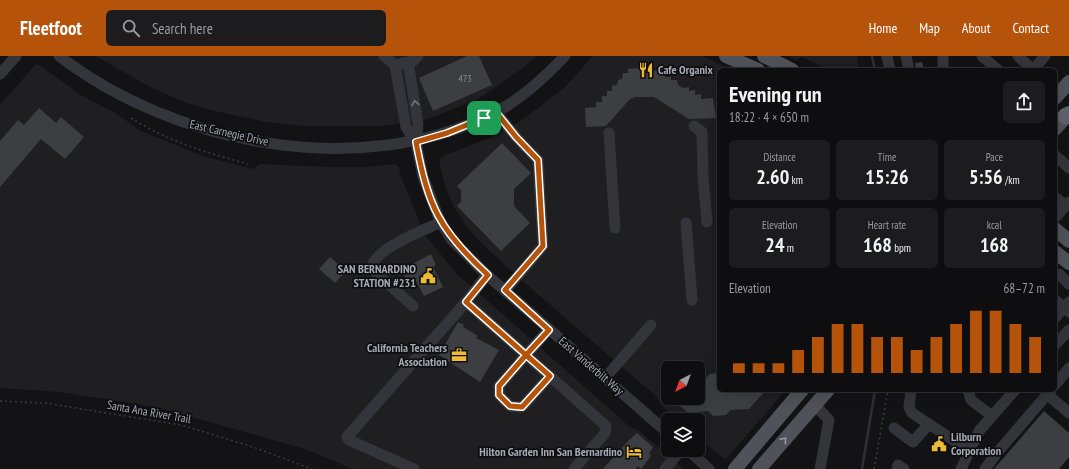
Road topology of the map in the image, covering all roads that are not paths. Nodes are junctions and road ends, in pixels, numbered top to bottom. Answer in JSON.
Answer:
{"nodes":[{"id":1,"x":16,"y":56,"type":"edge"},
{"id":2,"x":59,"y":56,"type":"edge"},
{"id":3,"x":384,"y":56,"type":"edge"},
{"id":4,"x":418,"y":56,"type":"edge"},
{"id":5,"x":564,"y":56,"type":"edge"},
{"id":6,"x":726,"y":56,"type":"edge"},
{"id":7,"x":764,"y":56,"type":"edge"},
{"id":8,"x":887,"y":56,"type":"edge"},
{"id":9,"x":906,"y":56,"type":"edge"},
{"id":10,"x":943,"y":56,"type":"edge"},
{"id":11,"x":982,"y":56,"type":"edge"},
{"id":12,"x":1018,"y":56,"type":"edge"},
{"id":13,"x":1045,"y":56,"type":"edge"},
{"id":14,"x":408,"y":62,"type":"junction"},
{"id":15,"x":395,"y":65,"type":"junction"},
{"id":16,"x":753,"y":68,"type":"edge"},
{"id":17,"x":788,"y":68,"type":"edge"},
{"id":18,"x":890,"y":68,"type":"edge"},
{"id":19,"x":909,"y":68,"type":"edge"},
{"id":20,"x":943,"y":68,"type":"edge"},
{"id":21,"x":996,"y":68,"type":"edge"},
{"id":22,"x":1031,"y":68,"type":"edge"},
{"id":23,"x":1035,"y":68,"type":"edge"},
{"id":24,"x":0,"y":74,"type":"edge"},
{"id":25,"x":1069,"y":82,"type":"edge"},
{"id":26,"x":1057,"y":96,"type":"edge"},
{"id":27,"x":496,"y":112,"type":"junction"},
{"id":28,"x":1068,"y":115,"type":"edge"},
{"id":29,"x":694,"y":126,"type":"dead end"},
{"id":30,"x":1057,"y":127,"type":"edge"},
{"id":31,"x":609,"y":133,"type":"dead end"},
{"id":32,"x":416,"y":142,"type":"junction"},
{"id":33,"x":1057,"y":157,"type":"edge"},
{"id":34,"x":1069,"y":168,"type":"edge"},
{"id":35,"x":1057,"y":198,"type":"edge"},
{"id":36,"x":1067,"y":204,"type":"edge"},
{"id":37,"x":1057,"y":216,"type":"edge"},
{"id":38,"x":440,"y":222,"type":"junction"},
{"id":39,"x":707,"y":222,"type":"dead end"},
{"id":40,"x":686,"y":223,"type":"dead end"},
{"id":41,"x":616,"y":228,"type":"dead end"},
{"id":42,"x":1057,"y":254,"type":"edge"},
{"id":43,"x":1069,"y":263,"type":"edge"},
{"id":44,"x":1057,"y":274,"type":"edge"},
{"id":45,"x":488,"y":275,"type":"junction"},
{"id":46,"x":1069,"y":284,"type":"edge"},
{"id":47,"x":505,"y":290,"type":"junction"},
{"id":48,"x":692,"y":300,"type":"dead end"},
{"id":49,"x":1057,"y":301,"type":"edge"},
{"id":50,"x":466,"y":302,"type":"junction"},
{"id":51,"x":413,"y":306,"type":"dead end"},
{"id":52,"x":1067,"y":307,"type":"edge"},
{"id":53,"x":1057,"y":316,"type":"edge"},
{"id":54,"x":651,"y":325,"type":"dead end"},
{"id":55,"x":549,"y":330,"type":"junction"},
{"id":56,"x":1069,"y":330,"type":"edge"},
{"id":57,"x":1057,"y":343,"type":"edge"},
{"id":58,"x":526,"y":355,"type":"junction"},
{"id":59,"x":1069,"y":368,"type":"edge"},
{"id":60,"x":550,"y":376,"type":"junction"},
{"id":61,"x":605,"y":378,"type":"junction"},
{"id":62,"x":1057,"y":383,"type":"edge"},
{"id":63,"x":800,"y":392,"type":"edge"},
{"id":64,"x":826,"y":392,"type":"edge"},
{"id":65,"x":911,"y":392,"type":"edge"},
{"id":66,"x":969,"y":392,"type":"edge"},
{"id":67,"x":1014,"y":392,"type":"edge"},
{"id":68,"x":1049,"y":392,"type":"edge"},
{"id":69,"x":814,"y":405,"type":"junction"},
{"id":70,"x":1069,"y":413,"type":"edge"},
{"id":71,"x":992,"y":416,"type":"junction"},
{"id":72,"x":929,"y":424,"type":"junction"},
{"id":73,"x":661,"y":427,"type":"edge"},
{"id":74,"x":894,"y":428,"type":"dead end"},
{"id":75,"x":970,"y":450,"type":"junction"},
{"id":76,"x":674,"y":457,"type":"edge"},
{"id":77,"x":696,"y":457,"type":"edge"},
{"id":78,"x":414,"y":469,"type":"edge"},
{"id":79,"x":574,"y":469,"type":"edge"},
{"id":80,"x":665,"y":469,"type":"edge"},
{"id":81,"x":709,"y":469,"type":"edge"},
{"id":82,"x":735,"y":469,"type":"edge"},
{"id":83,"x":759,"y":469,"type":"edge"},
{"id":84,"x":820,"y":469,"type":"edge"},
{"id":85,"x":897,"y":469,"type":"edge"},
{"id":86,"x":904,"y":469,"type":"edge"},
{"id":87,"x":961,"y":469,"type":"edge"},
{"id":88,"x":986,"y":469,"type":"edge"}],
"edges":[{"from":1,"to":24,"type":"street"},
{"from":2,"to":32,"type":"street","name":"East Carnegie Drive"},
{"from":3,"to":15,"type":"street"},
{"from":4,"to":14,"type":"street"},
{"from":5,"to":27,"type":"street","name":"East Carnegie Drive"},
{"from":6,"to":16,"type":"main road"},
{"from":7,"to":17,"type":"main road"},
{"from":8,"to":18,"type":"street"},
{"from":9,"to":19,"type":"street"},
{"from":10,"to":20,"type":"street"},
{"from":11,"to":21,"type":"street"},
{"from":12,"to":22,"type":"street"},
{"from":13,"to":23,"type":"street"},
{"from":14,"to":15,"type":"street"},
{"from":32,"to":14,"type":"street","one_way":true},
{"from":15,"to":32,"type":"street"},
{"from":25,"to":26,"type":"main road"},
{"from":27,"to":32,"type":"street","name":"East Carnegie Drive"},
{"from":27,"to":47,"type":"street"},
{"from":28,"to":30,"type":"main road"},
{"from":29,"to":39,"type":"street"},
{"from":31,"to":41,"type":"street"},
{"from":32,"to":38,"type":"street","name":"East Vanderbilt Way"},
{"from":33,"to":34,"type":"street"},
{"from":35,"to":36,"type":"street"},
{"from":36,"to":37,"type":"street"},
{"from":38,"to":45,"type":"street","name":"East Vanderbilt Way"},
{"from":38,"to":51,"type":"street"},
{"from":40,"to":48,"type":"street"},
{"from":42,"to":43,"type":"main road"},
{"from":44,"to":46,"type":"street"},
{"from":45,"to":47,"type":"street","name":"East Vanderbilt Way"},
{"from":45,"to":50,"type":"street"},
{"from":47,"to":55,"type":"street","name":"East Vanderbilt Way"},
{"from":49,"to":52,"type":"street"},
{"from":50,"to":58,"type":"street"},
{"from":50,"to":78,"type":"street"},
{"from":52,"to":53,"type":"street"},
{"from":54,"to":61,"type":"street"},
{"from":55,"to":58,"type":"street"},
{"from":55,"to":61,"type":"street","name":"East Vanderbilt Way"},
{"from":56,"to":57,"type":"street"},
{"from":58,"to":60,"type":"street"},
{"from":58,"to":60,"type":"street"},
{"from":59,"to":62,"type":"street"},
{"from":60,"to":79,"type":"street"},
{"from":61,"to":73,"type":"street","name":"East Vanderbilt Way"},
{"from":63,"to":82,"type":"main road"},
{"from":64,"to":69,"type":"main road"},
{"from":65,"to":72,"type":"street"},
{"from":66,"to":71,"type":"street"},
{"from":67,"to":71,"type":"street"},
{"from":68,"to":70,"type":"street"},
{"from":68,"to":88,"type":"street"},
{"from":83,"to":69,"type":"main road","one_way":true},
{"from":69,"to":84,"type":"street"},
{"from":71,"to":75,"type":"street"},
{"from":72,"to":74,"type":"street"},
{"from":72,"to":75,"type":"street"},
{"from":75,"to":87,"type":"street"},
{"from":76,"to":80,"type":"street"},
{"from":77,"to":81,"type":"street"},
{"from":85,"to":86,"type":"street"}]}
